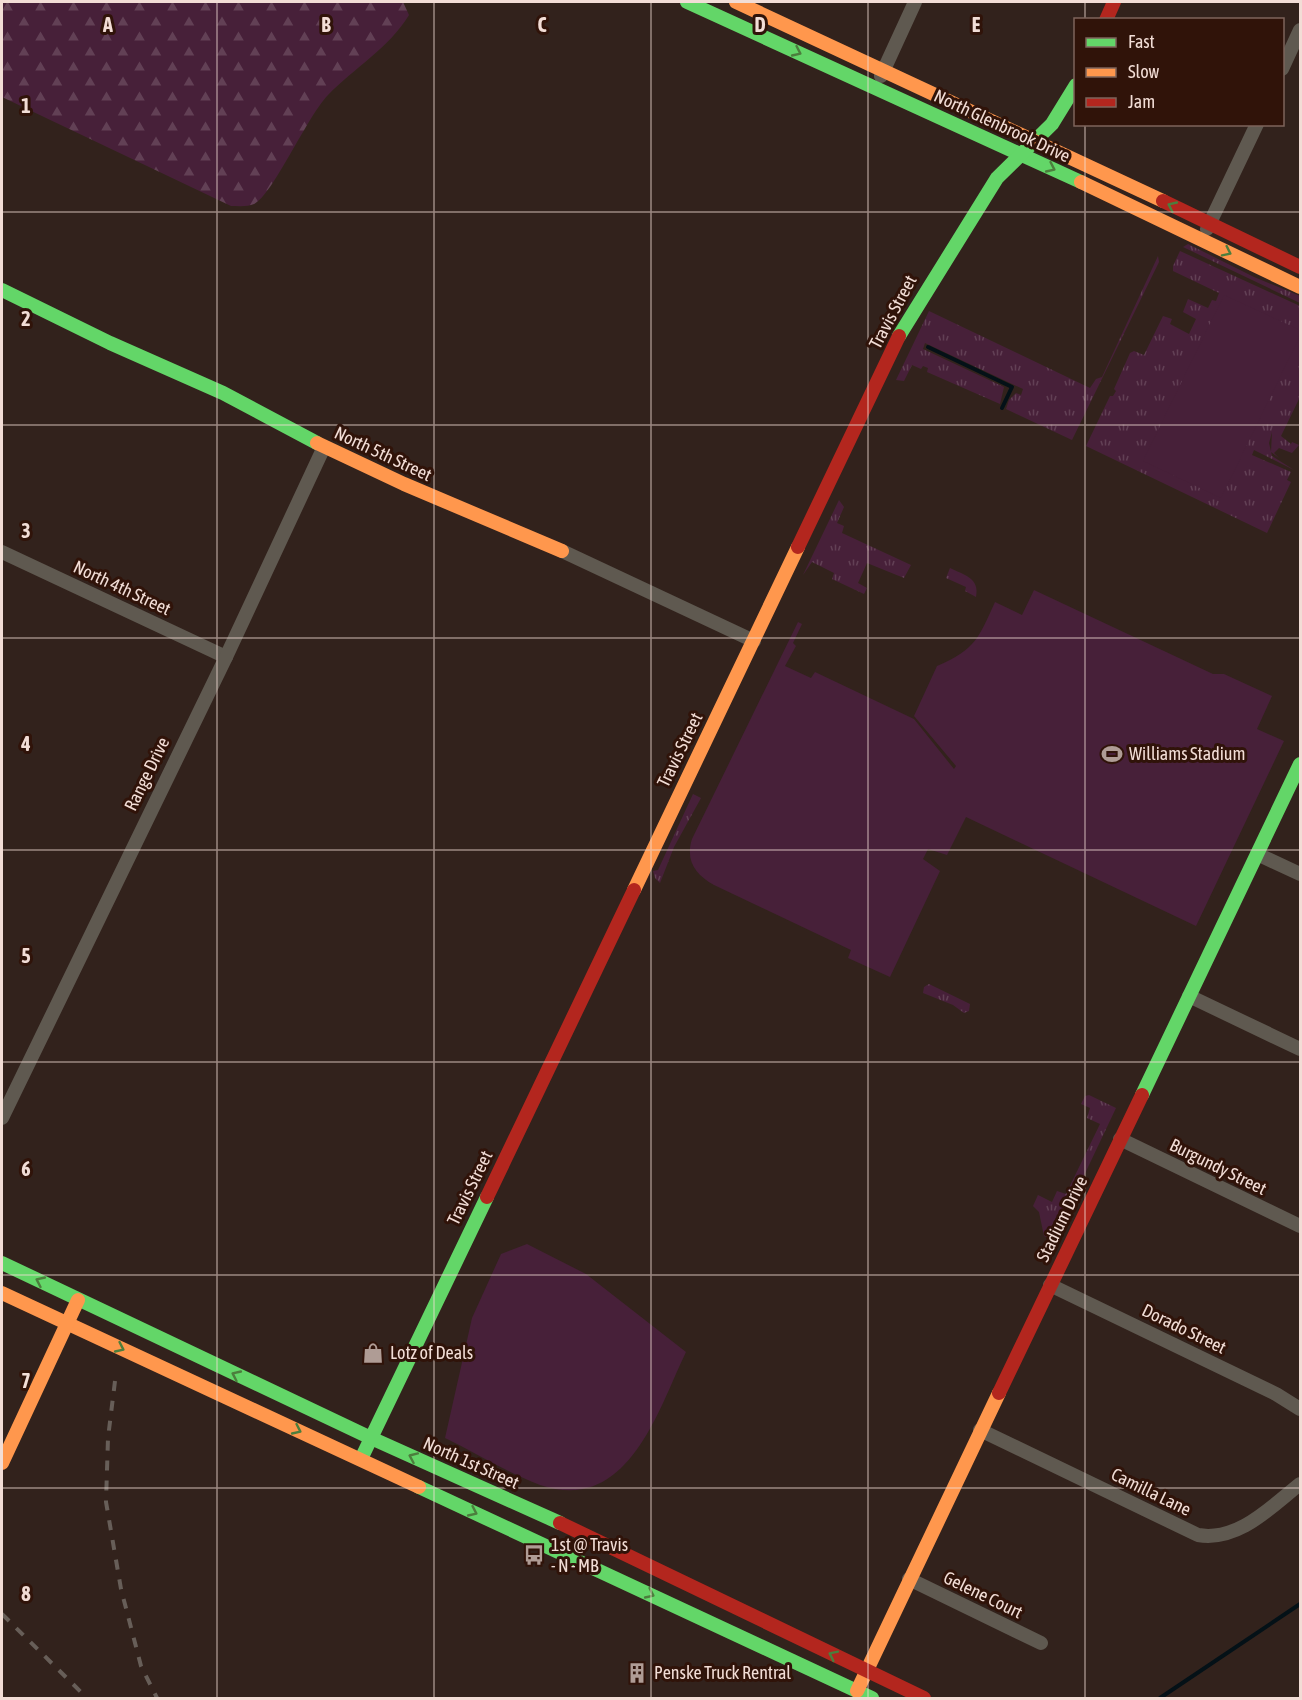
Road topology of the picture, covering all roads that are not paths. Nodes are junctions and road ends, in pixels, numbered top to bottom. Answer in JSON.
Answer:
{"nodes":[{"id":1,"x":687,"y":2,"type":"edge"},
{"id":2,"x":736,"y":2,"type":"edge"},
{"id":3,"x":915,"y":2,"type":"edge"},
{"id":4,"x":1114,"y":2,"type":"edge"},
{"id":5,"x":715,"y":7,"type":"edge"},
{"id":6,"x":1107,"y":18,"type":"edge"},
{"id":7,"x":1300,"y":30,"type":"edge"},
{"id":8,"x":1284,"y":65,"type":"edge"},
{"id":9,"x":884,"y":70,"type":"junction"},
{"id":10,"x":875,"y":89,"type":"junction"},
{"id":11,"x":1074,"y":89,"type":"edge"},
{"id":12,"x":1256,"y":126,"type":"edge"},
{"id":13,"x":1036,"y":140,"type":"junction"},
{"id":14,"x":1020,"y":153,"type":"junction"},
{"id":15,"x":1210,"y":223,"type":"junction"},
{"id":16,"x":1202,"y":239,"type":"junction"},
{"id":17,"x":1300,"y":267,"type":"edge"},
{"id":18,"x":1300,"y":287,"type":"edge"},
{"id":19,"x":2,"y":290,"type":"edge"},
{"id":20,"x":324,"y":447,"type":"junction"},
{"id":21,"x":562,"y":551,"type":"joint"},
{"id":22,"x":2,"y":552,"type":"edge"},
{"id":23,"x":754,"y":641,"type":"junction"},
{"id":24,"x":226,"y":657,"type":"junction"},
{"id":25,"x":1300,"y":764,"type":"edge"},
{"id":26,"x":1257,"y":854,"type":"junction"},
{"id":27,"x":1300,"y":874,"type":"edge"},
{"id":28,"x":1189,"y":996,"type":"junction"},
{"id":29,"x":1300,"y":1049,"type":"edge"},
{"id":30,"x":2,"y":1118,"type":"edge"},
{"id":31,"x":1120,"y":1139,"type":"junction"},
{"id":32,"x":1300,"y":1226,"type":"edge"},
{"id":33,"x":2,"y":1263,"type":"edge"},
{"id":34,"x":1050,"y":1285,"type":"junction"},
{"id":35,"x":2,"y":1293,"type":"edge"},
{"id":36,"x":78,"y":1299,"type":"junction"},
{"id":37,"x":66,"y":1323,"type":"junction"},
{"id":38,"x":1300,"y":1408,"type":"edge"},
{"id":39,"x":333,"y":1420,"type":"junction"},
{"id":40,"x":981,"y":1430,"type":"junction"},
{"id":41,"x":371,"y":1438,"type":"junction"},
{"id":42,"x":322,"y":1441,"type":"junction"},
{"id":43,"x":360,"y":1459,"type":"junction"},
{"id":44,"x":2,"y":1463,"type":"edge"},
{"id":45,"x":1300,"y":1484,"type":"edge"},
{"id":46,"x":525,"y":1507,"type":"junction"},
{"id":47,"x":514,"y":1530,"type":"junction"},
{"id":48,"x":909,"y":1579,"type":"junction"},
{"id":49,"x":1041,"y":1643,"type":"dead end"},
{"id":50,"x":866,"y":1671,"type":"junction"},
{"id":51,"x":857,"y":1691,"type":"junction"},
{"id":52,"x":872,"y":1698,"type":"edge"},
{"id":53,"x":924,"y":1698,"type":"edge"}],
"edges":[{"from":1,"to":5,"type":"main road","name":"North Glenbrook Drive"},
{"from":2,"to":9,"type":"main road","name":"North Glenbrook Drive"},
{"from":3,"to":9,"type":"street"},
{"from":4,"to":6,"type":"main road"},
{"from":5,"to":10,"type":"main road","name":"North Glenbrook Drive","one_way":true},
{"from":7,"to":8,"type":"street"},
{"from":9,"to":10,"type":"street"},
{"from":9,"to":13,"type":"main road","name":"North Glenbrook Drive"},
{"from":10,"to":14,"type":"main road","name":"North Glenbrook Drive"},
{"from":11,"to":13,"type":"main road","name":"Travis Street"},
{"from":12,"to":15,"type":"street"},
{"from":13,"to":14,"type":"main road","name":"Travis Street"},
{"from":15,"to":13,"type":"main road","name":"North Glenbrook Drive","one_way":true},
{"from":14,"to":16,"type":"main road","name":"North Glenbrook Drive","one_way":true},
{"from":14,"to":23,"type":"main road","name":"Travis Street"},
{"from":15,"to":16,"type":"street"},
{"from":15,"to":17,"type":"main road","name":"North Glenbrook Drive"},
{"from":16,"to":18,"type":"main road","name":"North Glenbrook Drive","one_way":true},
{"from":19,"to":20,"type":"main road","name":"North 5th Street"},
{"from":20,"to":21,"type":"main road","name":"North 5th Street"},
{"from":20,"to":24,"type":"street","name":"Range Drive"},
{"from":21,"to":23,"type":"street","name":"North 5th Street"},
{"from":22,"to":24,"type":"street","name":"North 4th Street"},
{"from":23,"to":41,"type":"main road","name":"Travis Street"},
{"from":24,"to":30,"type":"street","name":"Range Drive"},
{"from":25,"to":26,"type":"main road","name":"Stadium Drive"},
{"from":26,"to":27,"type":"street"},
{"from":26,"to":28,"type":"main road","name":"Stadium Drive"},
{"from":28,"to":29,"type":"street"},
{"from":28,"to":31,"type":"main road","name":"Stadium Drive"},
{"from":31,"to":32,"type":"street","name":"Burgundy Street"},
{"from":31,"to":34,"type":"main road","name":"Stadium Drive"},
{"from":36,"to":33,"type":"main road","name":"North 1st Street","one_way":true},
{"from":34,"to":38,"type":"street","name":"Dorado Street"},
{"from":34,"to":40,"type":"main road","name":"Stadium Drive"},
{"from":35,"to":37,"type":"main road"},
{"from":36,"to":37,"type":"main road"},
{"from":39,"to":36,"type":"main road","name":"North 1st Street","one_way":true},
{"from":37,"to":42,"type":"main road","one_way":true},
{"from":37,"to":44,"type":"main road"},
{"from":39,"to":41,"type":"main road","name":"North 1st Street"},
{"from":39,"to":42,"type":"main road"},
{"from":40,"to":45,"type":"street","name":"Camilla Lane"},
{"from":40,"to":48,"type":"main road","name":"Stadium Drive"},
{"from":41,"to":43,"type":"main road","name":"Travis Street"},
{"from":46,"to":41,"type":"main road","name":"North 1st Street","one_way":true},
{"from":42,"to":43,"type":"main road"},
{"from":43,"to":47,"type":"main road","one_way":true},
{"from":46,"to":47,"type":"main road"},
{"from":50,"to":46,"type":"main road","name":"North 1st Street","one_way":true},
{"from":47,"to":51,"type":"main road","one_way":true},
{"from":48,"to":49,"type":"street","name":"Gelene Court"},
{"from":48,"to":50,"type":"main road","name":"Stadium Drive"},
{"from":50,"to":51,"type":"main road","name":"Stadium Drive"},
{"from":50,"to":53,"type":"main road","name":"North 1st Street"},
{"from":51,"to":52,"type":"main road"}]}
